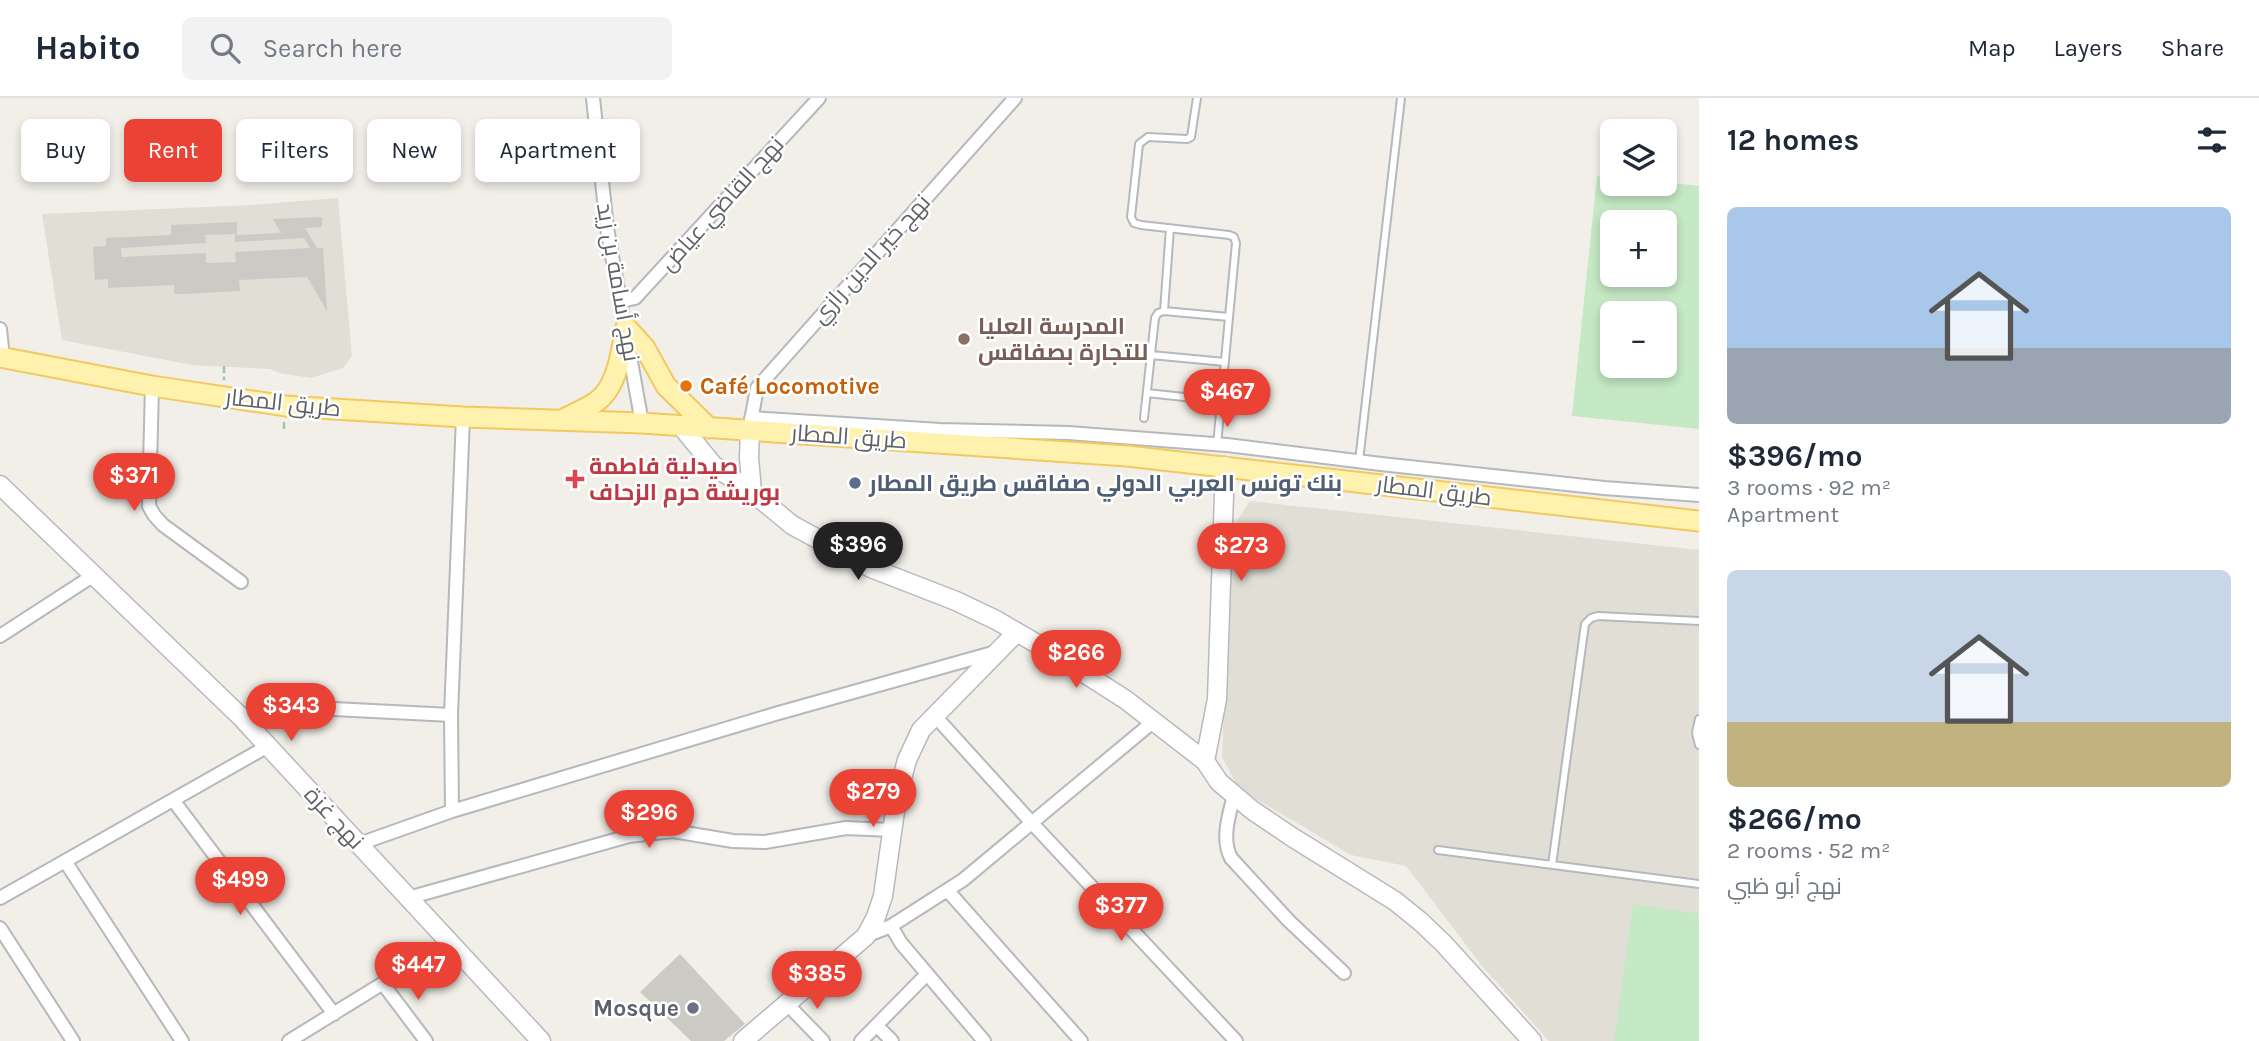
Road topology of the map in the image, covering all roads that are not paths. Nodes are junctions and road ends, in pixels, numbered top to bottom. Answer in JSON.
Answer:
{"nodes":[{"id":1,"x":593,"y":98,"type":"edge"},
{"id":2,"x":819,"y":98,"type":"edge"},
{"id":3,"x":1015,"y":98,"type":"edge"},
{"id":4,"x":1197,"y":98,"type":"edge"},
{"id":5,"x":1401,"y":98,"type":"edge"},
{"id":6,"x":1170,"y":228,"type":"junction"},
{"id":7,"x":621,"y":301,"type":"junction"},
{"id":8,"x":1164,"y":312,"type":"junction"},
{"id":9,"x":1229,"y":317,"type":"junction"},
{"id":10,"x":626,"y":327,"type":"junction"},
{"id":11,"x":0,"y":329,"type":"edge"},
{"id":12,"x":1151,"y":355,"type":"junction"},
{"id":13,"x":1,"y":358,"type":"edge"},
{"id":14,"x":1225,"y":362,"type":"junction"},
{"id":15,"x":152,"y":386,"type":"junction"},
{"id":16,"x":1147,"y":393,"type":"junction"},
{"id":17,"x":1221,"y":401,"type":"junction"},
{"id":18,"x":463,"y":417,"type":"junction"},
{"id":19,"x":1144,"y":418,"type":"dead end"},
{"id":20,"x":561,"y":420,"type":"junction"},
{"id":21,"x":642,"y":423,"type":"junction"},
{"id":22,"x":750,"y":424,"type":"junction"},
{"id":23,"x":682,"y":427,"type":"junction"},
{"id":24,"x":709,"y":428,"type":"junction"},
{"id":25,"x":1222,"y":445,"type":"junction"},
{"id":26,"x":1359,"y":462,"type":"junction"},
{"id":27,"x":1225,"y":466,"type":"junction"},
{"id":28,"x":0,"y":485,"type":"edge"},
{"id":29,"x":752,"y":492,"type":"junction"},
{"id":30,"x":1699,"y":495,"type":"edge"},
{"id":31,"x":1699,"y":521,"type":"edge"},
{"id":32,"x":94,"y":575,"type":"junction"},
{"id":33,"x":241,"y":582,"type":"dead end"},
{"id":34,"x":1699,"y":621,"type":"edge"},
{"id":35,"x":1017,"y":632,"type":"junction"},
{"id":36,"x":0,"y":636,"type":"edge"},
{"id":37,"x":1000,"y":651,"type":"junction"},
{"id":38,"x":451,"y":715,"type":"junction"},
{"id":39,"x":935,"y":716,"type":"junction"},
{"id":40,"x":241,"y":717,"type":"junction"},
{"id":41,"x":1699,"y":719,"type":"edge"},
{"id":42,"x":1154,"y":721,"type":"junction"},
{"id":43,"x":1699,"y":745,"type":"edge"},
{"id":44,"x":268,"y":746,"type":"junction"},
{"id":45,"x":1205,"y":761,"type":"junction"},
{"id":46,"x":1234,"y":795,"type":"junction"},
{"id":47,"x":173,"y":800,"type":"junction"},
{"id":48,"x":452,"y":811,"type":"junction"},
{"id":49,"x":1031,"y":822,"type":"junction"},
{"id":50,"x":892,"y":830,"type":"junction"},
{"id":51,"x":359,"y":844,"type":"junction"},
{"id":52,"x":1438,"y":849,"type":"dead end"},
{"id":53,"x":65,"y":861,"type":"junction"},
{"id":54,"x":1552,"y":865,"type":"junction"},
{"id":55,"x":1699,"y":884,"type":"edge"},
{"id":56,"x":948,"y":891,"type":"junction"},
{"id":57,"x":0,"y":898,"type":"edge"},
{"id":58,"x":408,"y":898,"type":"junction"},
{"id":59,"x":891,"y":926,"type":"junction"},
{"id":60,"x":0,"y":928,"type":"edge"},
{"id":61,"x":866,"y":936,"type":"junction"},
{"id":62,"x":450,"y":942,"type":"junction"},
{"id":63,"x":1344,"y":973,"type":"dead end"},
{"id":64,"x":927,"y":974,"type":"junction"},
{"id":65,"x":383,"y":984,"type":"junction"},
{"id":66,"x":787,"y":1003,"type":"junction"},
{"id":67,"x":334,"y":1014,"type":"junction"},
{"id":68,"x":877,"y":1026,"type":"junction"},
{"id":69,"x":73,"y":1041,"type":"edge"},
{"id":70,"x":182,"y":1041,"type":"edge"},
{"id":71,"x":290,"y":1041,"type":"edge"},
{"id":72,"x":426,"y":1041,"type":"edge"},
{"id":73,"x":541,"y":1041,"type":"edge"},
{"id":74,"x":743,"y":1041,"type":"edge"},
{"id":75,"x":823,"y":1041,"type":"edge"},
{"id":76,"x":860,"y":1041,"type":"edge"},
{"id":77,"x":892,"y":1041,"type":"edge"},
{"id":78,"x":984,"y":1041,"type":"edge"},
{"id":79,"x":1080,"y":1041,"type":"edge"},
{"id":80,"x":1236,"y":1041,"type":"edge"},
{"id":81,"x":1532,"y":1041,"type":"edge"}],
"edges":[{"from":1,"to":7,"type":"street","name":"نهج أسامة بن زيد"},
{"from":2,"to":7,"type":"street","name":"نهج القاضي عياض"},
{"from":3,"to":22,"type":"street","name":"نهج خير الدين رازي"},
{"from":4,"to":6,"type":"lane"},
{"from":5,"to":26,"type":"lane"},
{"from":6,"to":8,"type":"lane"},
{"from":6,"to":9,"type":"lane"},
{"from":7,"to":10,"type":"street","name":"نهج أسامة بن زيد"},
{"from":8,"to":9,"type":"lane"},
{"from":8,"to":12,"type":"lane"},
{"from":9,"to":14,"type":"lane"},
{"from":10,"to":20,"type":"main road"},
{"from":10,"to":21,"type":"street","name":"نهج أسامة بن زيد"},
{"from":10,"to":24,"type":"main road"},
{"from":11,"to":13,"type":"street"},
{"from":12,"to":14,"type":"lane"},
{"from":12,"to":16,"type":"lane"},
{"from":13,"to":15,"type":"main road","name":"طريق المطار"},
{"from":14,"to":17,"type":"lane"},
{"from":15,"to":18,"type":"main road","name":"طريق المطار"},
{"from":15,"to":33,"type":"street"},
{"from":16,"to":17,"type":"lane"},
{"from":16,"to":19,"type":"lane"},
{"from":17,"to":25,"type":"lane"},
{"from":18,"to":20,"type":"main road","name":"طريق المطار"},
{"from":18,"to":38,"type":"street"},
{"from":20,"to":21,"type":"main road","name":"طريق المطار"},
{"from":21,"to":23,"type":"main road","name":"طريق المطار"},
{"from":22,"to":24,"type":"main road","name":"طريق المطار"},
{"from":22,"to":25,"type":"street"},
{"from":22,"to":27,"type":"main road","name":"طريق المطار"},
{"from":22,"to":29,"type":"street"},
{"from":23,"to":24,"type":"main road","name":"طريق المطار"},
{"from":23,"to":29,"type":"street"},
{"from":25,"to":26,"type":"street"},
{"from":25,"to":27,"type":"street"},
{"from":26,"to":30,"type":"street"},
{"from":27,"to":31,"type":"main road","name":"طريق المطار"},
{"from":27,"to":45,"type":"street"},
{"from":28,"to":32,"type":"street","name":"نهج غزة"},
{"from":29,"to":35,"type":"street"},
{"from":32,"to":36,"type":"street"},
{"from":32,"to":40,"type":"street","name":"نهج غزة"},
{"from":34,"to":54,"type":"lane"},
{"from":35,"to":37,"type":"street"},
{"from":35,"to":42,"type":"street"},
{"from":37,"to":39,"type":"street"},
{"from":37,"to":48,"type":"street"},
{"from":38,"to":40,"type":"street"},
{"from":38,"to":48,"type":"street"},
{"from":39,"to":49,"type":"street"},
{"from":39,"to":50,"type":"street"},
{"from":40,"to":44,"type":"street","name":"نهج غزة"},
{"from":41,"to":43,"type":"lane"},
{"from":42,"to":45,"type":"street"},
{"from":42,"to":49,"type":"street"},
{"from":44,"to":47,"type":"street"},
{"from":44,"to":51,"type":"street","name":"نهج غزة"},
{"from":45,"to":46,"type":"street"},
{"from":46,"to":63,"type":"street"},
{"from":46,"to":81,"type":"street"},
{"from":47,"to":53,"type":"street"},
{"from":47,"to":67,"type":"street"},
{"from":48,"to":51,"type":"street"},
{"from":49,"to":56,"type":"street"},
{"from":49,"to":80,"type":"street"},
{"from":50,"to":58,"type":"street"},
{"from":50,"to":61,"type":"street"},
{"from":51,"to":58,"type":"street","name":"نهج غزة"},
{"from":52,"to":54,"type":"lane"},
{"from":53,"to":57,"type":"street"},
{"from":53,"to":70,"type":"street"},
{"from":54,"to":55,"type":"lane"},
{"from":56,"to":59,"type":"street"},
{"from":56,"to":79,"type":"street"},
{"from":58,"to":62,"type":"street","name":"نهج غزة"},
{"from":59,"to":61,"type":"street"},
{"from":59,"to":64,"type":"street"},
{"from":60,"to":69,"type":"street"},
{"from":61,"to":66,"type":"street"},
{"from":62,"to":65,"type":"street"},
{"from":62,"to":73,"type":"street","name":"نهج غزة"},
{"from":64,"to":68,"type":"street"},
{"from":64,"to":78,"type":"street"},
{"from":65,"to":67,"type":"street"},
{"from":65,"to":72,"type":"street"},
{"from":66,"to":74,"type":"street"},
{"from":66,"to":75,"type":"street"},
{"from":67,"to":71,"type":"street"},
{"from":68,"to":76,"type":"street"},
{"from":68,"to":77,"type":"street"}]}
